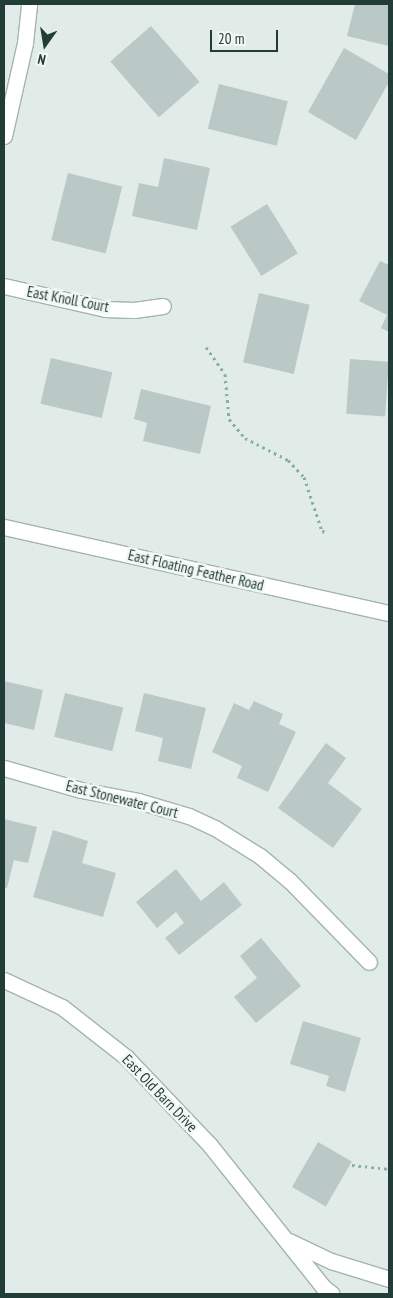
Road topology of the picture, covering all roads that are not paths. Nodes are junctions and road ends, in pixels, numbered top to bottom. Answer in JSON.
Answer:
{"nodes":[{"id":1,"x":29,"y":4,"type":"edge"},
{"id":2,"x":4,"y":136,"type":"edge"},
{"id":3,"x":4,"y":286,"type":"edge"},
{"id":4,"x":163,"y":306,"type":"dead end"},
{"id":5,"x":4,"y":527,"type":"edge"},
{"id":6,"x":389,"y":613,"type":"edge"},
{"id":7,"x":4,"y":768,"type":"edge"},
{"id":8,"x":369,"y":962,"type":"dead end"},
{"id":9,"x":4,"y":980,"type":"edge"},
{"id":10,"x":288,"y":1240,"type":"junction"},
{"id":11,"x":389,"y":1279,"type":"edge"},
{"id":12,"x":332,"y":1294,"type":"edge"}],
"edges":[{"from":1,"to":2,"type":"street"},
{"from":3,"to":4,"type":"street","name":"East Knoll Court"},
{"from":5,"to":6,"type":"street","name":"East Floating Feather Road"},
{"from":7,"to":8,"type":"street","name":"East Stonewater Court"},
{"from":9,"to":10,"type":"street","name":"East Old Barn Drive"},
{"from":10,"to":11,"type":"street","name":"East Old Barn Drive"},
{"from":10,"to":12,"type":"street","name":"East Old Barn Drive"}]}
